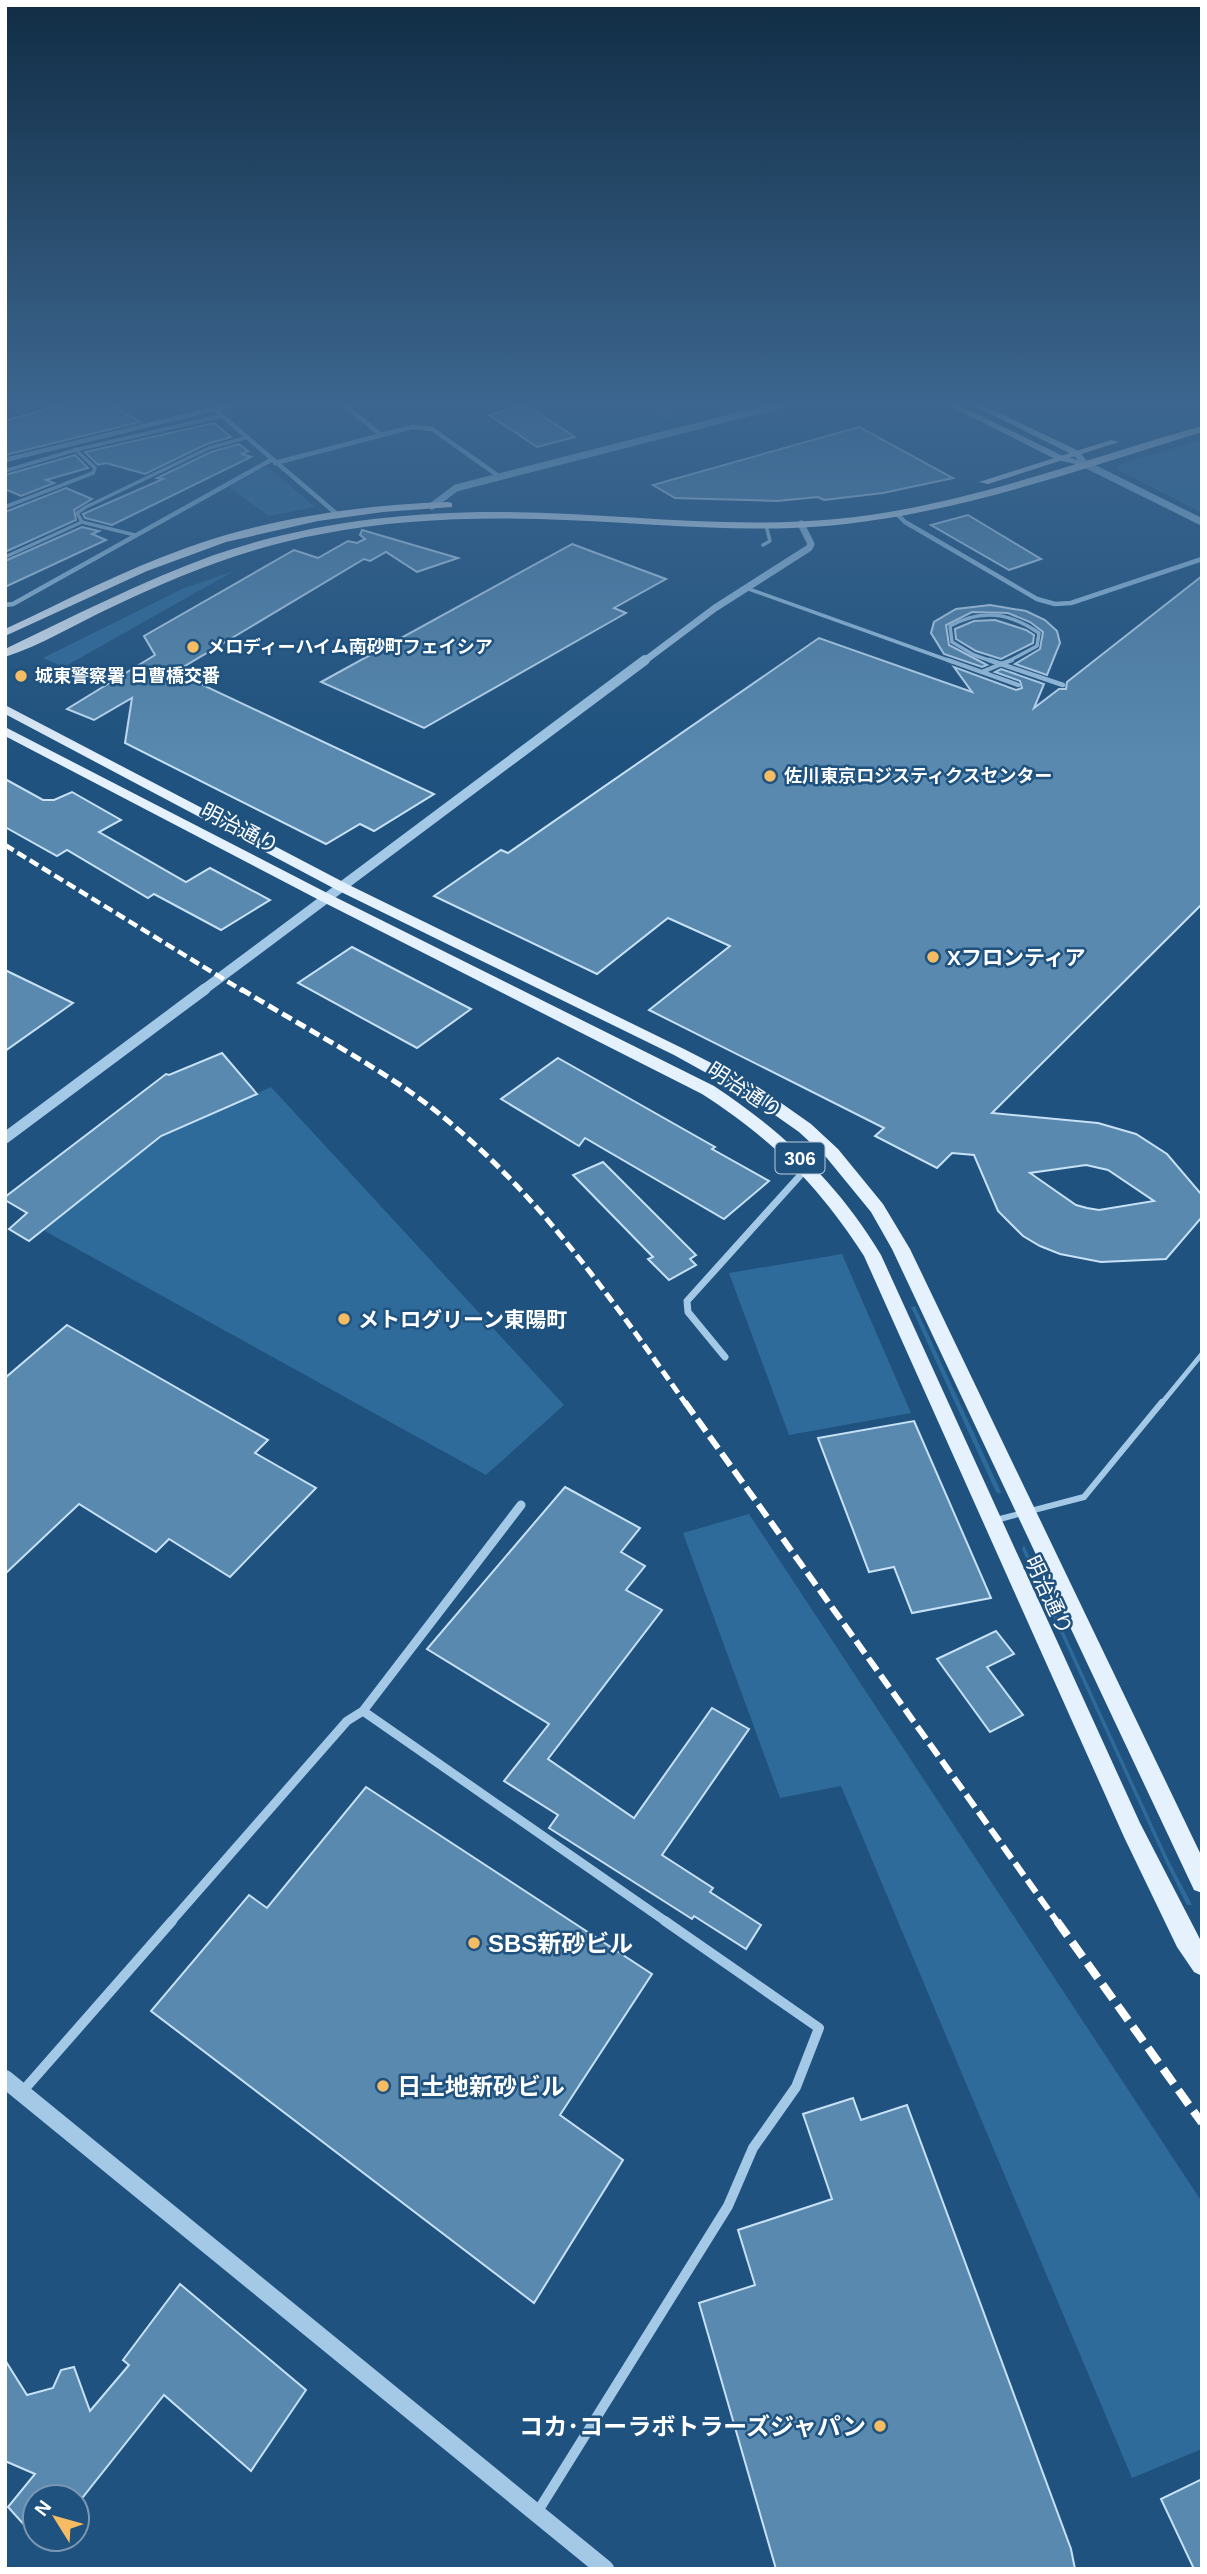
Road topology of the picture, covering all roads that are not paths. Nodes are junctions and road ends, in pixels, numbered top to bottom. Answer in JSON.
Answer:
{"nodes":[{"id":1,"x":81,"y":519,"type":"edge"},
{"id":2,"x":165,"y":519,"type":"edge"},
{"id":3,"x":311,"y":519,"type":"edge"},
{"id":4,"x":415,"y":519,"type":"edge"},
{"id":5,"x":571,"y":519,"type":"edge"},
{"id":6,"x":848,"y":519,"type":"edge"},
{"id":7,"x":902,"y":519,"type":"edge"},
{"id":8,"x":82,"y":522,"type":"junction"},
{"id":9,"x":801,"y":524,"type":"junction"},
{"id":10,"x":766,"y":526,"type":"junction"},
{"id":11,"x":135,"y":535,"type":"junction"},
{"id":12,"x":763,"y":545,"type":"dead end"},
{"id":13,"x":5,"y":557,"type":"edge"},
{"id":14,"x":1202,"y":559,"type":"edge"},
{"id":15,"x":746,"y":588,"type":"junction"},
{"id":16,"x":5,"y":606,"type":"edge"},
{"id":17,"x":5,"y":633,"type":"edge"},
{"id":18,"x":5,"y":654,"type":"edge"},
{"id":19,"x":982,"y":672,"type":"junction"},
{"id":20,"x":1018,"y":685,"type":"dead end"},
{"id":21,"x":1063,"y":685,"type":"dead end"},
{"id":22,"x":5,"y":709,"type":"edge"},
{"id":23,"x":5,"y":732,"type":"edge"},
{"id":24,"x":342,"y":887,"type":"junction"},
{"id":25,"x":326,"y":898,"type":"junction"},
{"id":26,"x":5,"y":1138,"type":"edge"},
{"id":27,"x":808,"y":1166,"type":"junction"},
{"id":28,"x":1202,"y":1354,"type":"edge"},
{"id":29,"x":725,"y":1357,"type":"dead end"},
{"id":30,"x":521,"y":1506,"type":"dead end"},
{"id":31,"x":1027,"y":1514,"type":"junction"},
{"id":32,"x":990,"y":1521,"type":"junction"},
{"id":33,"x":363,"y":1710,"type":"junction"},
{"id":34,"x":1202,"y":1882,"type":"edge"},
{"id":35,"x":1202,"y":1964,"type":"edge"},
{"id":36,"x":5,"y":2079,"type":"edge"},
{"id":37,"x":22,"y":2092,"type":"junction"},
{"id":38,"x":537,"y":2513,"type":"junction"},
{"id":39,"x":605,"y":2569,"type":"edge"}],
"edges":[{"from":1,"to":8,"type":"lane"},
{"from":2,"to":11,"type":"street"},
{"from":3,"to":17,"type":"main road"},
{"from":4,"to":18,"type":"main road"},
{"from":5,"to":10,"type":"main road"},
{"from":6,"to":9,"type":"main road"},
{"from":7,"to":14,"type":"street"},
{"from":8,"to":11,"type":"lane"},
{"from":8,"to":13,"type":"lane"},
{"from":9,"to":10,"type":"main road"},
{"from":9,"to":15,"type":"street"},
{"from":10,"to":12,"type":"lane"},
{"from":11,"to":16,"type":"street"},
{"from":15,"to":19,"type":"lane"},
{"from":15,"to":24,"type":"street"},
{"from":19,"to":20,"type":"lane"},
{"from":19,"to":21,"type":"lane"},
{"from":22,"to":24,"type":"main road","name":"明治通り","number":"306"},
{"from":23,"to":25,"type":"main road","name":"明治通り","number":"306"},
{"from":24,"to":25,"type":"street"},
{"from":24,"to":31,"type":"main road","name":"明治通り","number":"306"},
{"from":25,"to":26,"type":"street"},
{"from":25,"to":27,"type":"main road","name":"明治通り","number":"306"},
{"from":27,"to":29,"type":"street"},
{"from":27,"to":32,"type":"main road","name":"明治通り","number":"306"},
{"from":28,"to":31,"type":"lane"},
{"from":30,"to":33,"type":"street"},
{"from":31,"to":32,"type":"lane"},
{"from":31,"to":34,"type":"main road","name":"明治通り","number":"306"},
{"from":32,"to":35,"type":"main road","name":"明治通り","number":"306"},
{"from":33,"to":37,"type":"street"},
{"from":33,"to":38,"type":"street"},
{"from":36,"to":37,"type":"street"},
{"from":37,"to":38,"type":"street"},
{"from":38,"to":39,"type":"street"}]}
